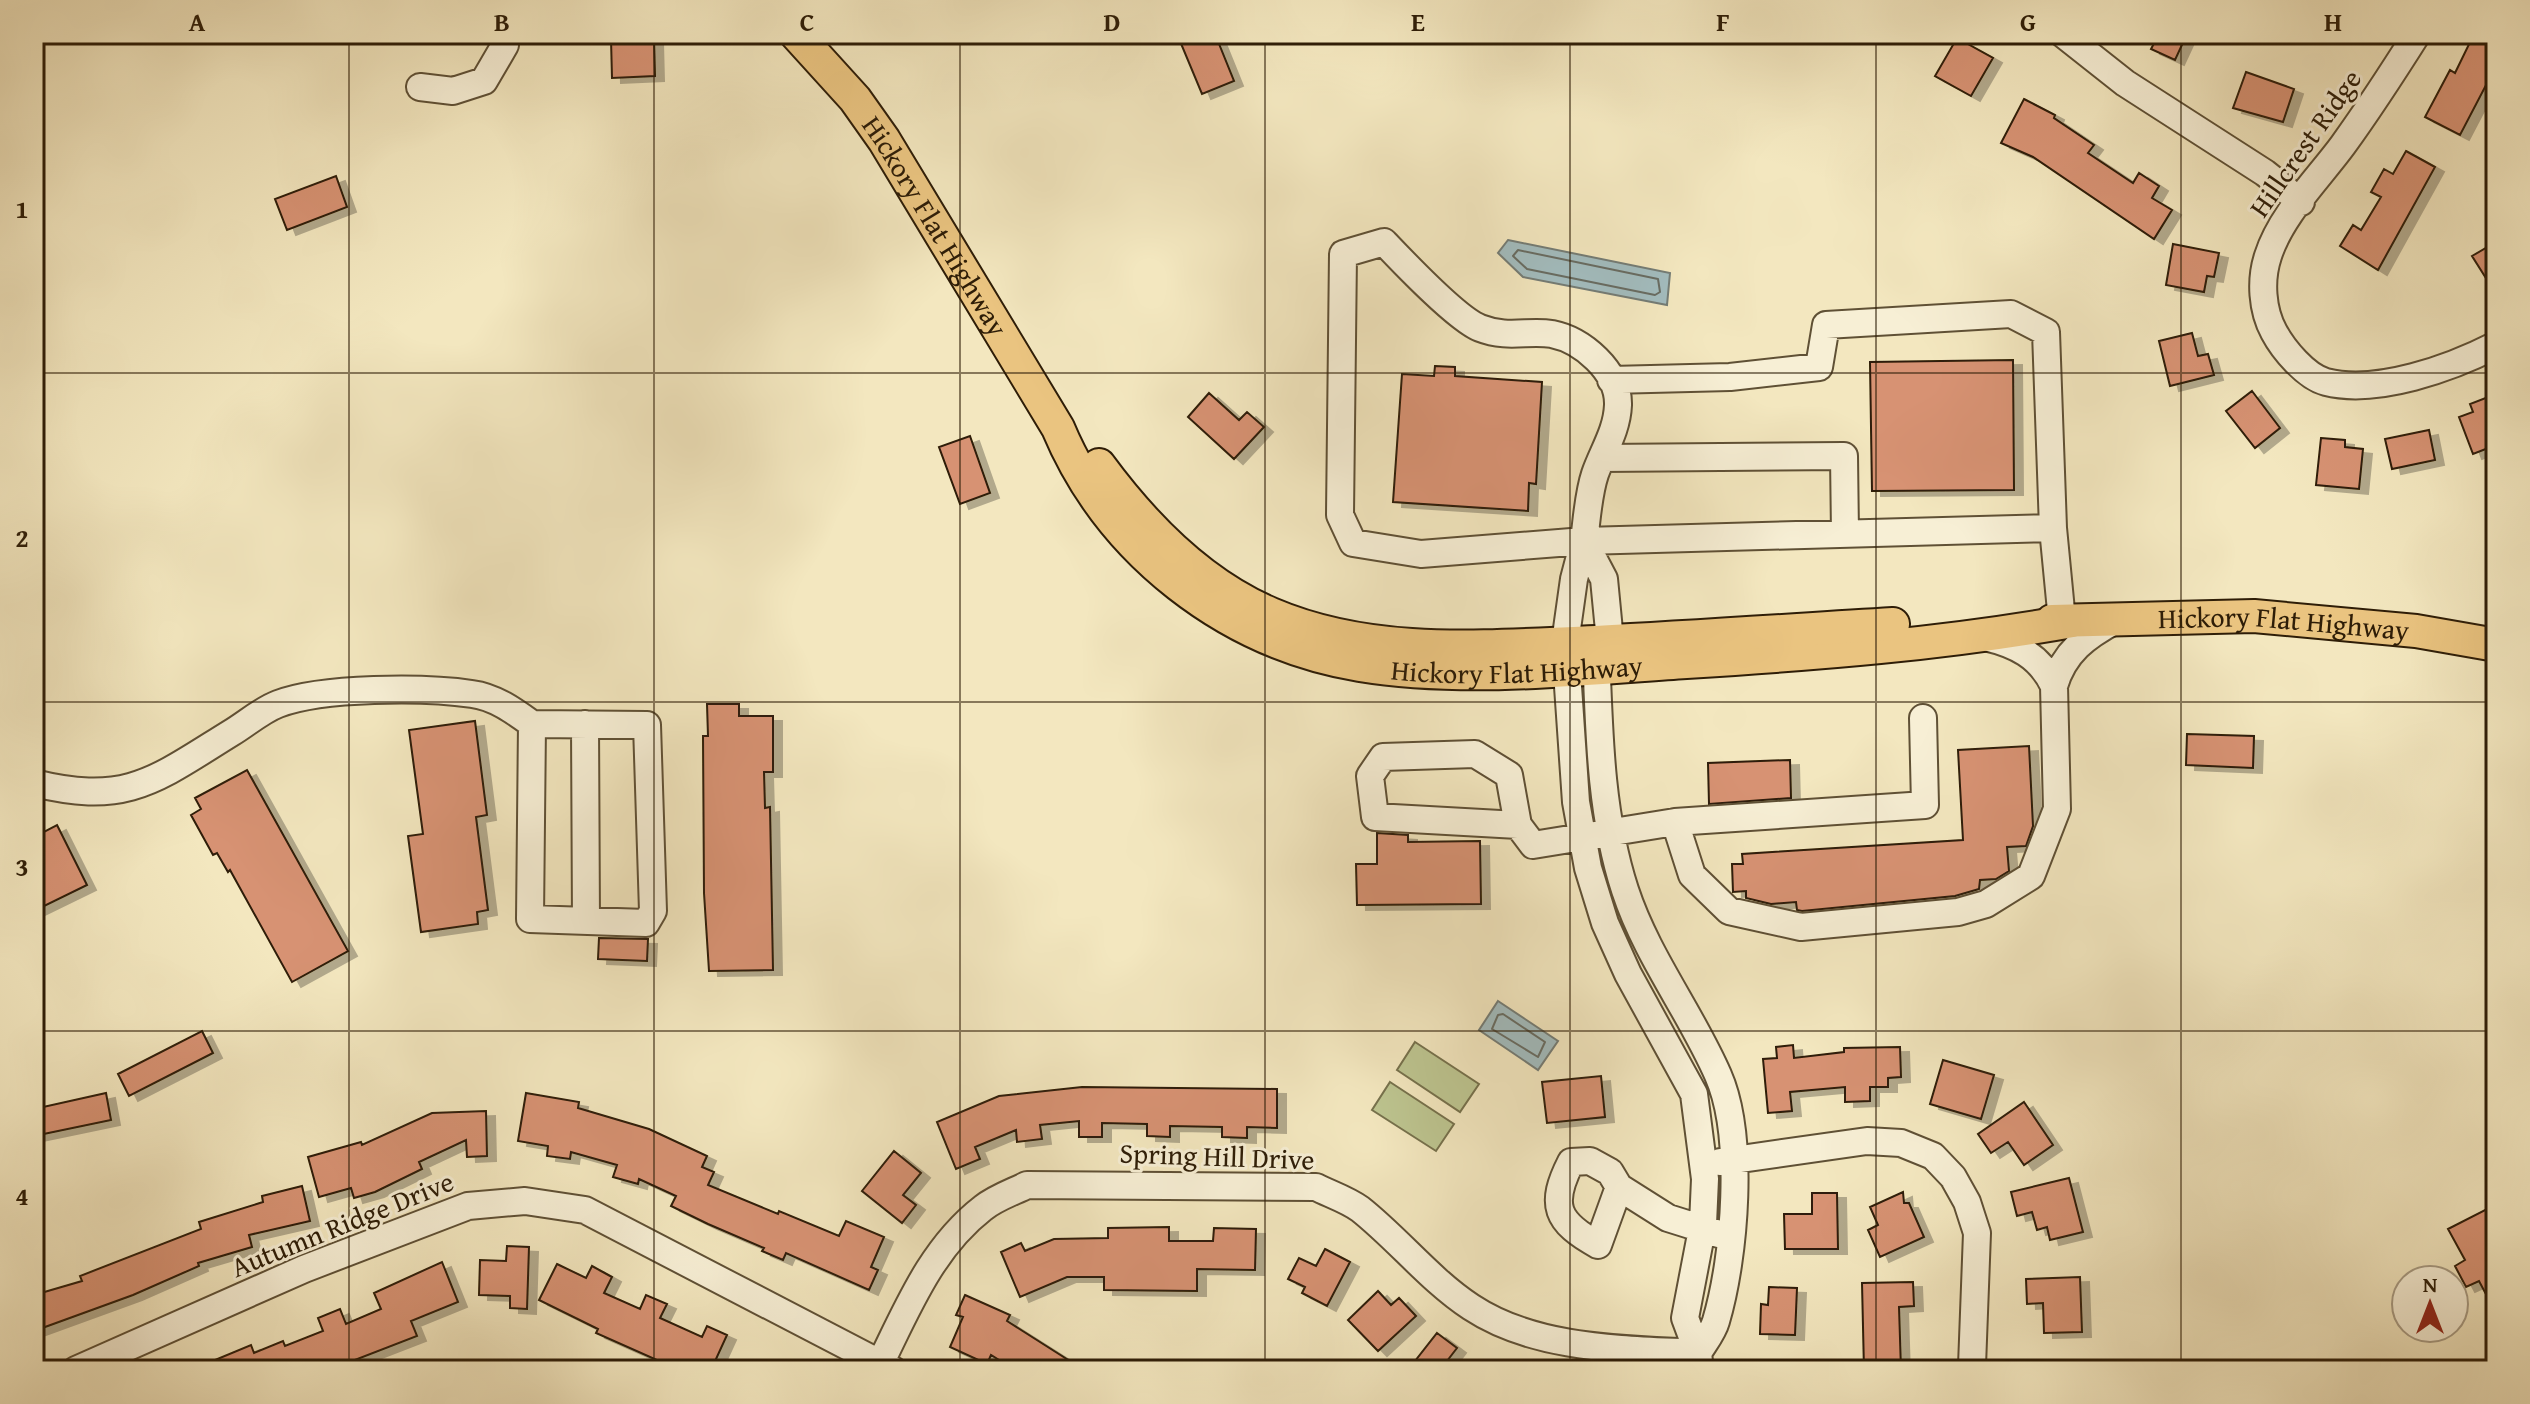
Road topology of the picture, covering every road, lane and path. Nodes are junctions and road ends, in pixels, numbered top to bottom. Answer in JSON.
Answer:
{"nodes":[{"id":1,"x":506,"y":34,"type":"edge"},
{"id":2,"x":796,"y":34,"type":"edge"},
{"id":3,"x":2063,"y":34,"type":"edge"},
{"id":4,"x":2417,"y":34,"type":"edge"},
{"id":5,"x":420,"y":87,"type":"dead end"},
{"id":6,"x":2301,"y":202,"type":"junction"},
{"id":7,"x":2496,"y":345,"type":"edge"},
{"id":8,"x":1611,"y":380,"type":"junction"},
{"id":9,"x":1602,"y":458,"type":"junction"},
{"id":10,"x":2053,"y":528,"type":"junction"},
{"id":11,"x":1845,"y":534,"type":"junction"},
{"id":12,"x":1584,"y":541,"type":"junction"},
{"id":13,"x":2119,"y":618,"type":"junction"},
{"id":14,"x":2067,"y":621,"type":"junction"},
{"id":15,"x":1985,"y":637,"type":"junction"},
{"id":16,"x":2496,"y":645,"type":"edge"},
{"id":17,"x":1587,"y":653,"type":"junction"},
{"id":18,"x":2054,"y":686,"type":"junction"},
{"id":19,"x":1923,"y":718,"type":"dead end"},
{"id":20,"x":532,"y":724,"type":"junction"},
{"id":21,"x":585,"y":724,"type":"junction"},
{"id":22,"x":34,"y":783,"type":"edge"},
{"id":23,"x":1675,"y":822,"type":"junction"},
{"id":24,"x":1518,"y":825,"type":"junction"},
{"id":25,"x":1610,"y":830,"type":"junction"},
{"id":26,"x":1581,"y":836,"type":"junction"},
{"id":27,"x":586,"y":921,"type":"junction"},
{"id":28,"x":1735,"y":1161,"type":"junction"},
{"id":29,"x":1704,"y":1163,"type":"junction"},
{"id":30,"x":1619,"y":1187,"type":"dead end"},
{"id":31,"x":1702,"y":1228,"type":"junction"},
{"id":32,"x":1730,"y":1237,"type":"junction"},
{"id":33,"x":1699,"y":1361,"type":"edge"},
{"id":34,"x":1972,"y":1366,"type":"dead end"},
{"id":35,"x":884,"y":1368,"type":"edge"},
{"id":36,"x":76,"y":1370,"type":"edge"}],
"edges":[{"from":1,"to":5,"type":"street"},
{"from":2,"to":17,"type":"main road","name":"Hickory Flat Highway"},
{"from":3,"to":6,"type":"street"},
{"from":4,"to":6,"type":"street","name":"Hillcrest Ridge"},
{"from":6,"to":7,"type":"street","name":"Hillcrest Ridge"},
{"from":8,"to":9,"type":"street"},
{"from":8,"to":10,"type":"street"},
{"from":8,"to":12,"type":"street"},
{"from":9,"to":11,"type":"street"},
{"from":9,"to":12,"type":"street"},
{"from":10,"to":11,"type":"street"},
{"from":10,"to":14,"type":"street"},
{"from":11,"to":12,"type":"street"},
{"from":12,"to":17,"type":"street"},
{"from":12,"to":17,"type":"street"},
{"from":13,"to":14,"type":"main road","name":"Hickory Flat Highway"},
{"from":13,"to":16,"type":"main road","name":"Hickory Flat Highway"},
{"from":13,"to":18,"type":"street"},
{"from":14,"to":15,"type":"main road","name":"Hickory Flat Highway"},
{"from":14,"to":17,"type":"main road","name":"Hickory Flat Highway"},
{"from":15,"to":17,"type":"main road","name":"Hickory Flat Highway"},
{"from":15,"to":18,"type":"street"},
{"from":17,"to":25,"type":"street"},
{"from":17,"to":26,"type":"street"},
{"from":18,"to":23,"type":"street"},
{"from":19,"to":23,"type":"street"},
{"from":20,"to":21,"type":"street"},
{"from":20,"to":22,"type":"street"},
{"from":20,"to":27,"type":"street"},
{"from":21,"to":27,"type":"street"},
{"from":21,"to":27,"type":"street"},
{"from":23,"to":25,"type":"street"},
{"from":24,"to":24,"type":"street"},
{"from":24,"to":26,"type":"street"},
{"from":25,"to":26,"type":"street"},
{"from":25,"to":28,"type":"street"},
{"from":26,"to":29,"type":"street"},
{"from":28,"to":29,"type":"street"},
{"from":28,"to":32,"type":"street"},
{"from":28,"to":34,"type":"street"},
{"from":29,"to":31,"type":"street"},
{"from":30,"to":31,"type":"street"},
{"from":31,"to":32,"type":"street"},
{"from":31,"to":33,"type":"street"},
{"from":32,"to":33,"type":"street"},
{"from":33,"to":35,"type":"street","name":"Spring Hill Drive"},
{"from":35,"to":36,"type":"street","name":"Autumn Ridge Drive"}]}
